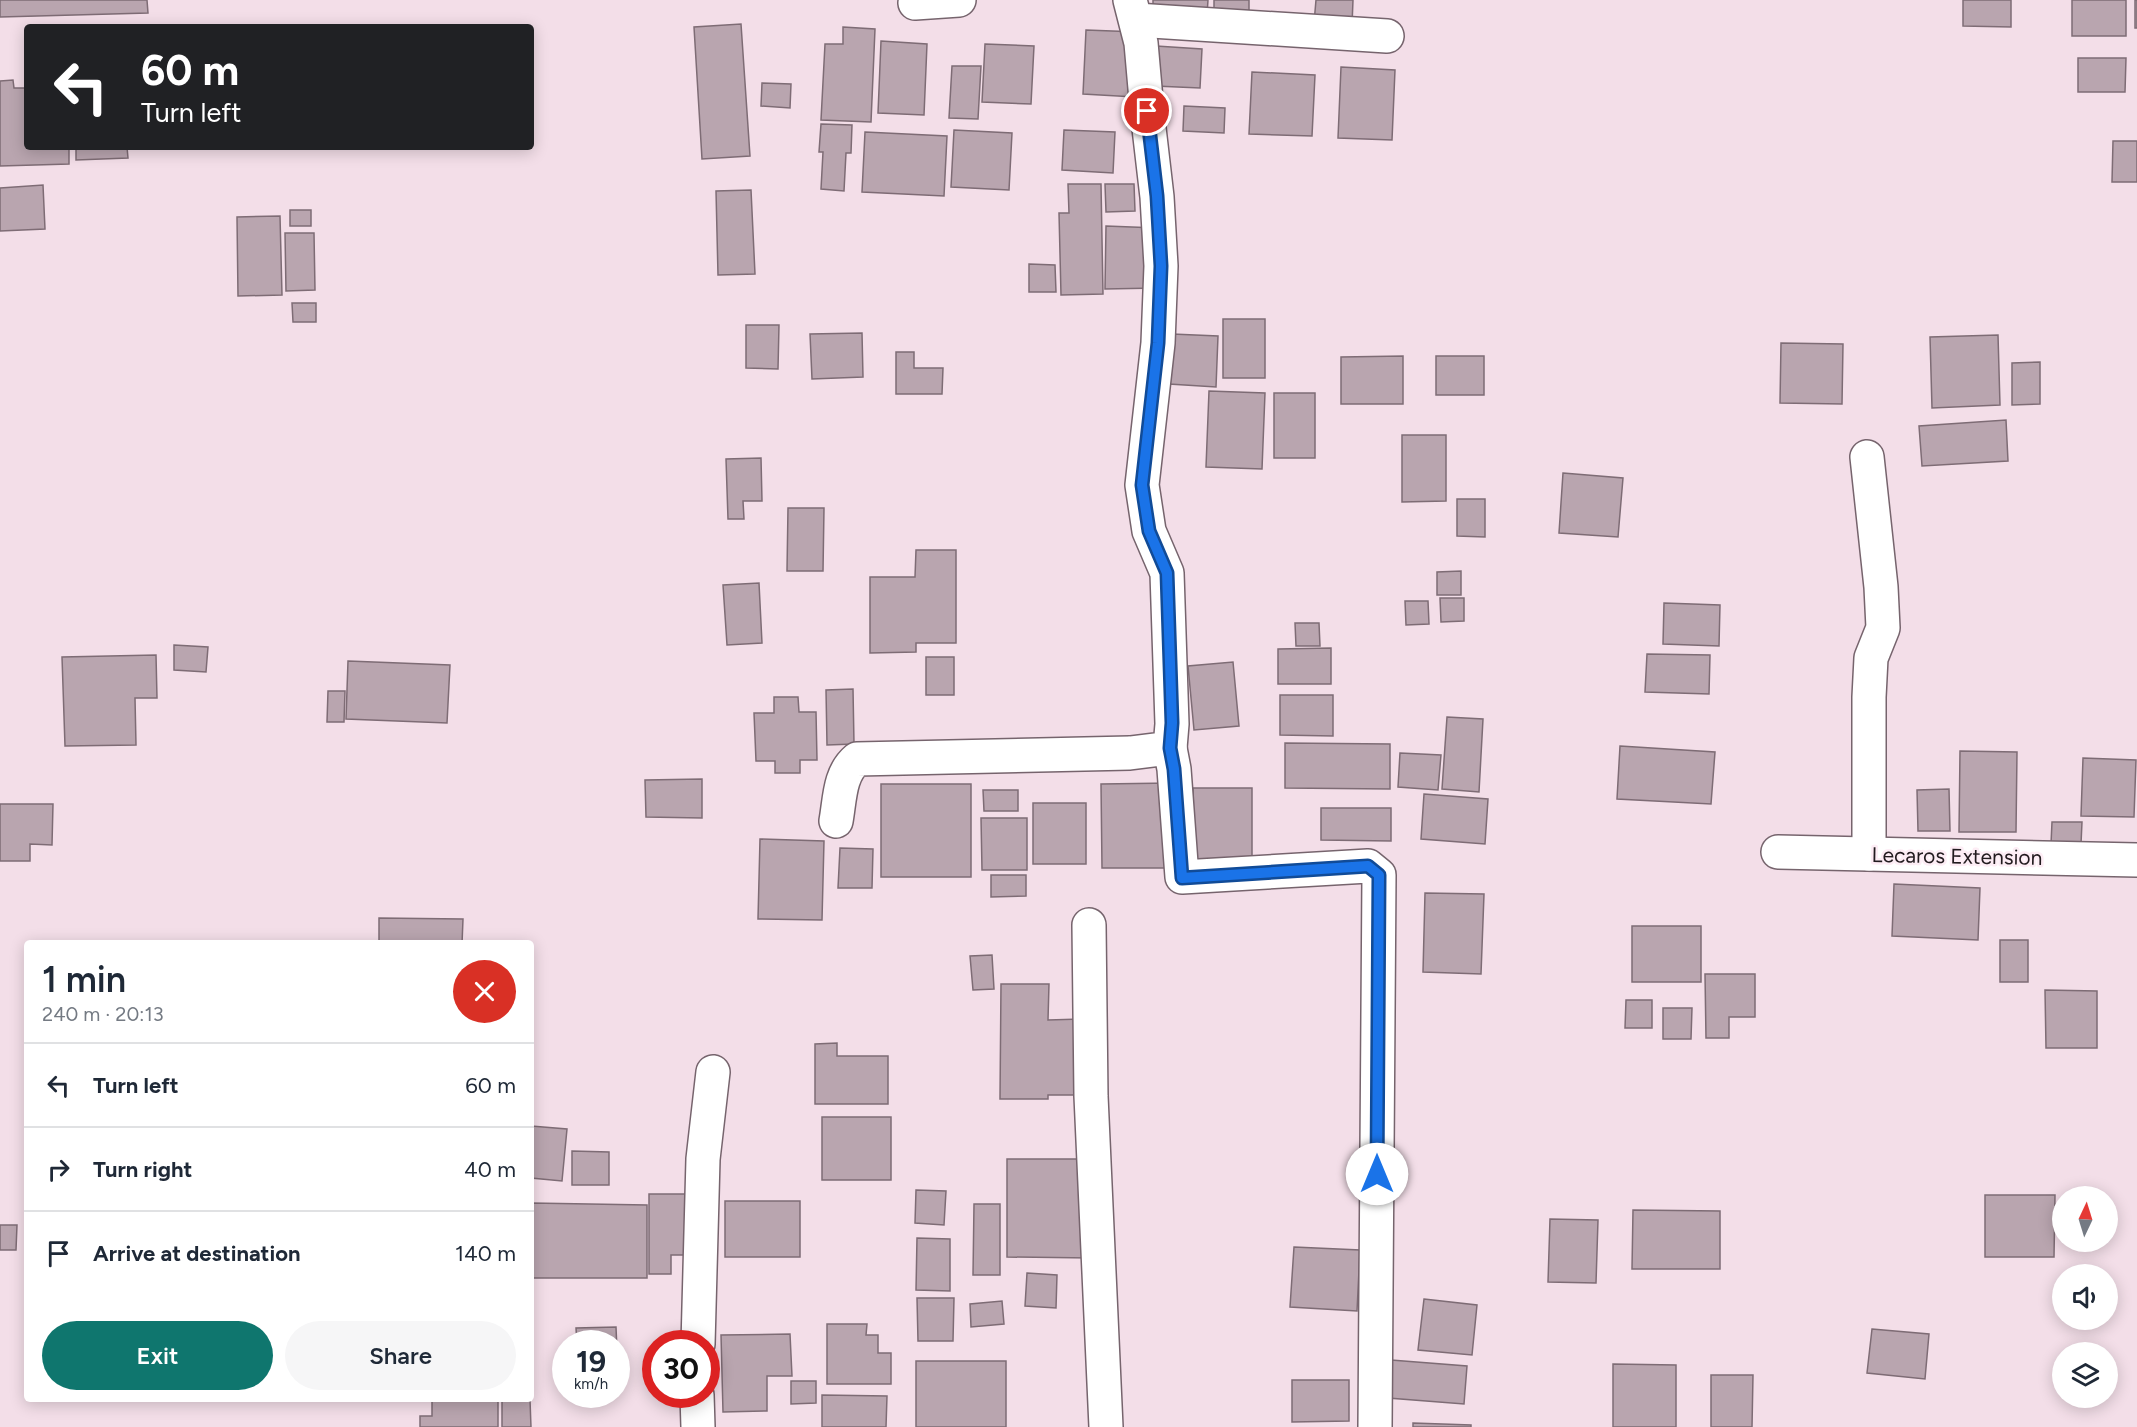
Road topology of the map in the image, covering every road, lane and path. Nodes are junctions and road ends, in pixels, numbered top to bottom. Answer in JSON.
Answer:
{"nodes":[{"id":1,"x":959,"y":0,"type":"edge"},
{"id":2,"x":915,"y":3,"type":"dead end"},
{"id":3,"x":1133,"y":10,"type":"edge"},
{"id":4,"x":1387,"y":36,"type":"dead end"},
{"id":5,"x":1867,"y":457,"type":"dead end"},
{"id":6,"x":1170,"y":748,"type":"junction"},
{"id":7,"x":836,"y":821,"type":"dead end"},
{"id":8,"x":1778,"y":852,"type":"dead end"},
{"id":9,"x":1869,"y":854,"type":"junction"},
{"id":10,"x":2137,"y":860,"type":"edge"},
{"id":11,"x":1089,"y":925,"type":"dead end"},
{"id":12,"x":713,"y":1072,"type":"dead end"},
{"id":13,"x":698,"y":1330,"type":"edge"},
{"id":14,"x":697,"y":1408,"type":"edge"},
{"id":15,"x":698,"y":1427,"type":"edge"},
{"id":16,"x":1106,"y":1427,"type":"edge"},
{"id":17,"x":1375,"y":1427,"type":"edge"}],
"edges":[{"from":1,"to":2,"type":"street"},
{"from":3,"to":4,"type":"street"},
{"from":3,"to":6,"type":"street"},
{"from":5,"to":9,"type":"street"},
{"from":6,"to":7,"type":"street"},
{"from":6,"to":17,"type":"street"},
{"from":8,"to":9,"type":"street","name":"Lecaros Extension"},
{"from":9,"to":10,"type":"street","name":"Lecaros Extension"},
{"from":11,"to":16,"type":"street"},
{"from":12,"to":13,"type":"street"},
{"from":14,"to":15,"type":"street"}]}
